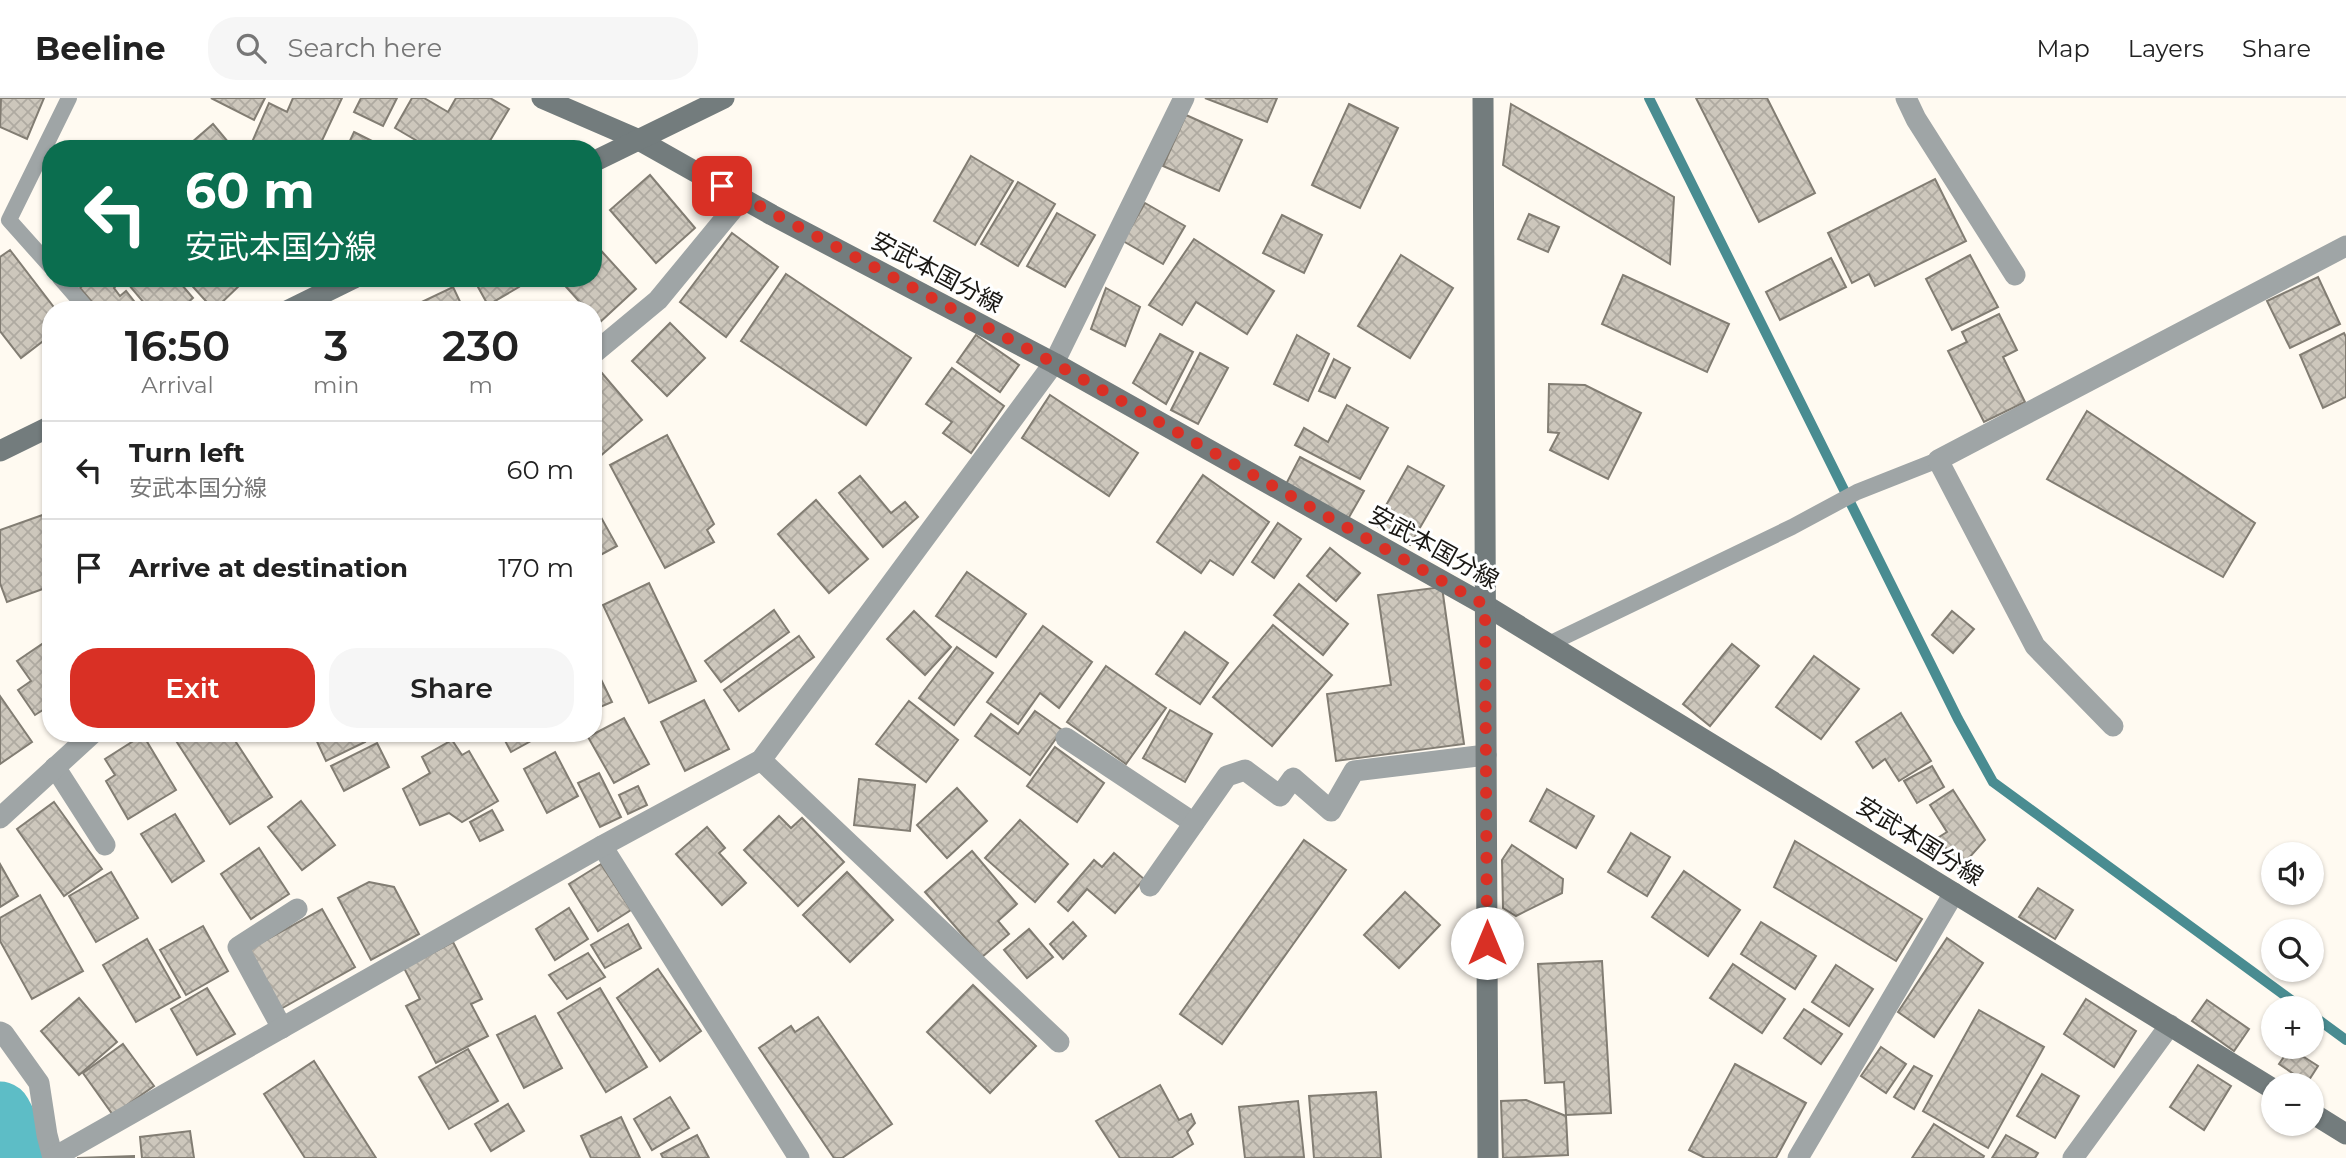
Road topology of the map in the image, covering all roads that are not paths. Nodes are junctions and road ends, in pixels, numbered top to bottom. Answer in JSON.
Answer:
{"nodes":[{"id":1,"x":69,"y":98,"type":"edge"},
{"id":2,"x":542,"y":98,"type":"edge"},
{"id":3,"x":724,"y":98,"type":"edge"},
{"id":4,"x":1184,"y":98,"type":"edge"},
{"id":5,"x":1483,"y":98,"type":"edge"},
{"id":6,"x":1906,"y":98,"type":"edge"},
{"id":7,"x":48,"y":140,"type":"edge"},
{"id":8,"x":639,"y":140,"type":"junction"},
{"id":9,"x":42,"y":153,"type":"edge"},
{"id":10,"x":602,"y":158,"type":"edge"},
{"id":11,"x":742,"y":198,"type":"junction"},
{"id":12,"x":2346,"y":246,"type":"edge"},
{"id":13,"x":42,"y":257,"type":"edge"},
{"id":14,"x":2015,"y":275,"type":"dead end"},
{"id":15,"x":69,"y":287,"type":"edge"},
{"id":16,"x":336,"y":287,"type":"edge"},
{"id":17,"x":80,"y":301,"type":"edge"},
{"id":18,"x":307,"y":301,"type":"edge"},
{"id":19,"x":602,"y":347,"type":"edge"},
{"id":20,"x":1054,"y":363,"type":"junction"},
{"id":21,"x":42,"y":430,"type":"edge"},
{"id":22,"x":0,"y":451,"type":"edge"},
{"id":23,"x":1938,"y":460,"type":"junction"},
{"id":24,"x":1485,"y":605,"type":"junction"},
{"id":25,"x":1549,"y":644,"type":"junction"},
{"id":26,"x":2113,"y":726,"type":"dead end"},
{"id":27,"x":1066,"y":738,"type":"dead end"},
{"id":28,"x":83,"y":742,"type":"edge"},
{"id":29,"x":1486,"y":755,"type":"junction"},
{"id":30,"x":761,"y":760,"type":"junction"},
{"id":31,"x":55,"y":767,"type":"junction"},
{"id":32,"x":0,"y":818,"type":"edge"},
{"id":33,"x":1194,"y":823,"type":"junction"},
{"id":34,"x":105,"y":845,"type":"dead end"},
{"id":35,"x":602,"y":846,"type":"junction"},
{"id":36,"x":1150,"y":886,"type":"dead end"},
{"id":37,"x":1954,"y":893,"type":"junction"},
{"id":38,"x":297,"y":909,"type":"dead end"},
{"id":39,"x":2169,"y":1026,"type":"junction"},
{"id":40,"x":282,"y":1028,"type":"junction"},
{"id":41,"x":0,"y":1032,"type":"edge"},
{"id":42,"x":1059,"y":1042,"type":"dead end"},
{"id":43,"x":2261,"y":1082,"type":"edge"},
{"id":44,"x":2324,"y":1120,"type":"edge"},
{"id":45,"x":2346,"y":1134,"type":"edge"},
{"id":46,"x":53,"y":1158,"type":"edge"},
{"id":47,"x":799,"y":1158,"type":"edge"},
{"id":48,"x":1488,"y":1158,"type":"edge"},
{"id":49,"x":1798,"y":1158,"type":"edge"},
{"id":50,"x":2073,"y":1158,"type":"edge"}],
"edges":[{"from":1,"to":7,"type":"lane"},
{"from":2,"to":8,"type":"main road","name":"安武本国分線"},
{"from":3,"to":8,"type":"main road"},
{"from":4,"to":20,"type":"street"},
{"from":5,"to":24,"type":"main road"},
{"from":6,"to":14,"type":"street"},
{"from":8,"to":10,"type":"main road"},
{"from":8,"to":11,"type":"main road","name":"安武本国分線"},
{"from":9,"to":13,"type":"lane"},
{"from":11,"to":19,"type":"street"},
{"from":11,"to":20,"type":"main road","name":"安武本国分線"},
{"from":12,"to":23,"type":"street"},
{"from":15,"to":17,"type":"lane"},
{"from":16,"to":18,"type":"main road"},
{"from":20,"to":24,"type":"main road","name":"安武本国分線"},
{"from":20,"to":30,"type":"street"},
{"from":21,"to":22,"type":"main road"},
{"from":23,"to":25,"type":"lane"},
{"from":23,"to":26,"type":"street"},
{"from":24,"to":25,"type":"main road","name":"安武本国分線"},
{"from":24,"to":29,"type":"main road"},
{"from":25,"to":37,"type":"main road","name":"安武本国分線"},
{"from":27,"to":33,"type":"street"},
{"from":28,"to":31,"type":"street"},
{"from":29,"to":33,"type":"street"},
{"from":29,"to":48,"type":"main road"},
{"from":30,"to":35,"type":"street"},
{"from":30,"to":42,"type":"street"},
{"from":31,"to":32,"type":"street"},
{"from":31,"to":34,"type":"street"},
{"from":33,"to":36,"type":"street"},
{"from":35,"to":40,"type":"street"},
{"from":35,"to":47,"type":"street"},
{"from":37,"to":39,"type":"main road","name":"安武本国分線"},
{"from":37,"to":49,"type":"street"},
{"from":38,"to":40,"type":"street"},
{"from":39,"to":43,"type":"main road","name":"安武本国分線"},
{"from":39,"to":50,"type":"street"},
{"from":40,"to":46,"type":"street"},
{"from":41,"to":46,"type":"street"},
{"from":44,"to":45,"type":"main road"}]}
